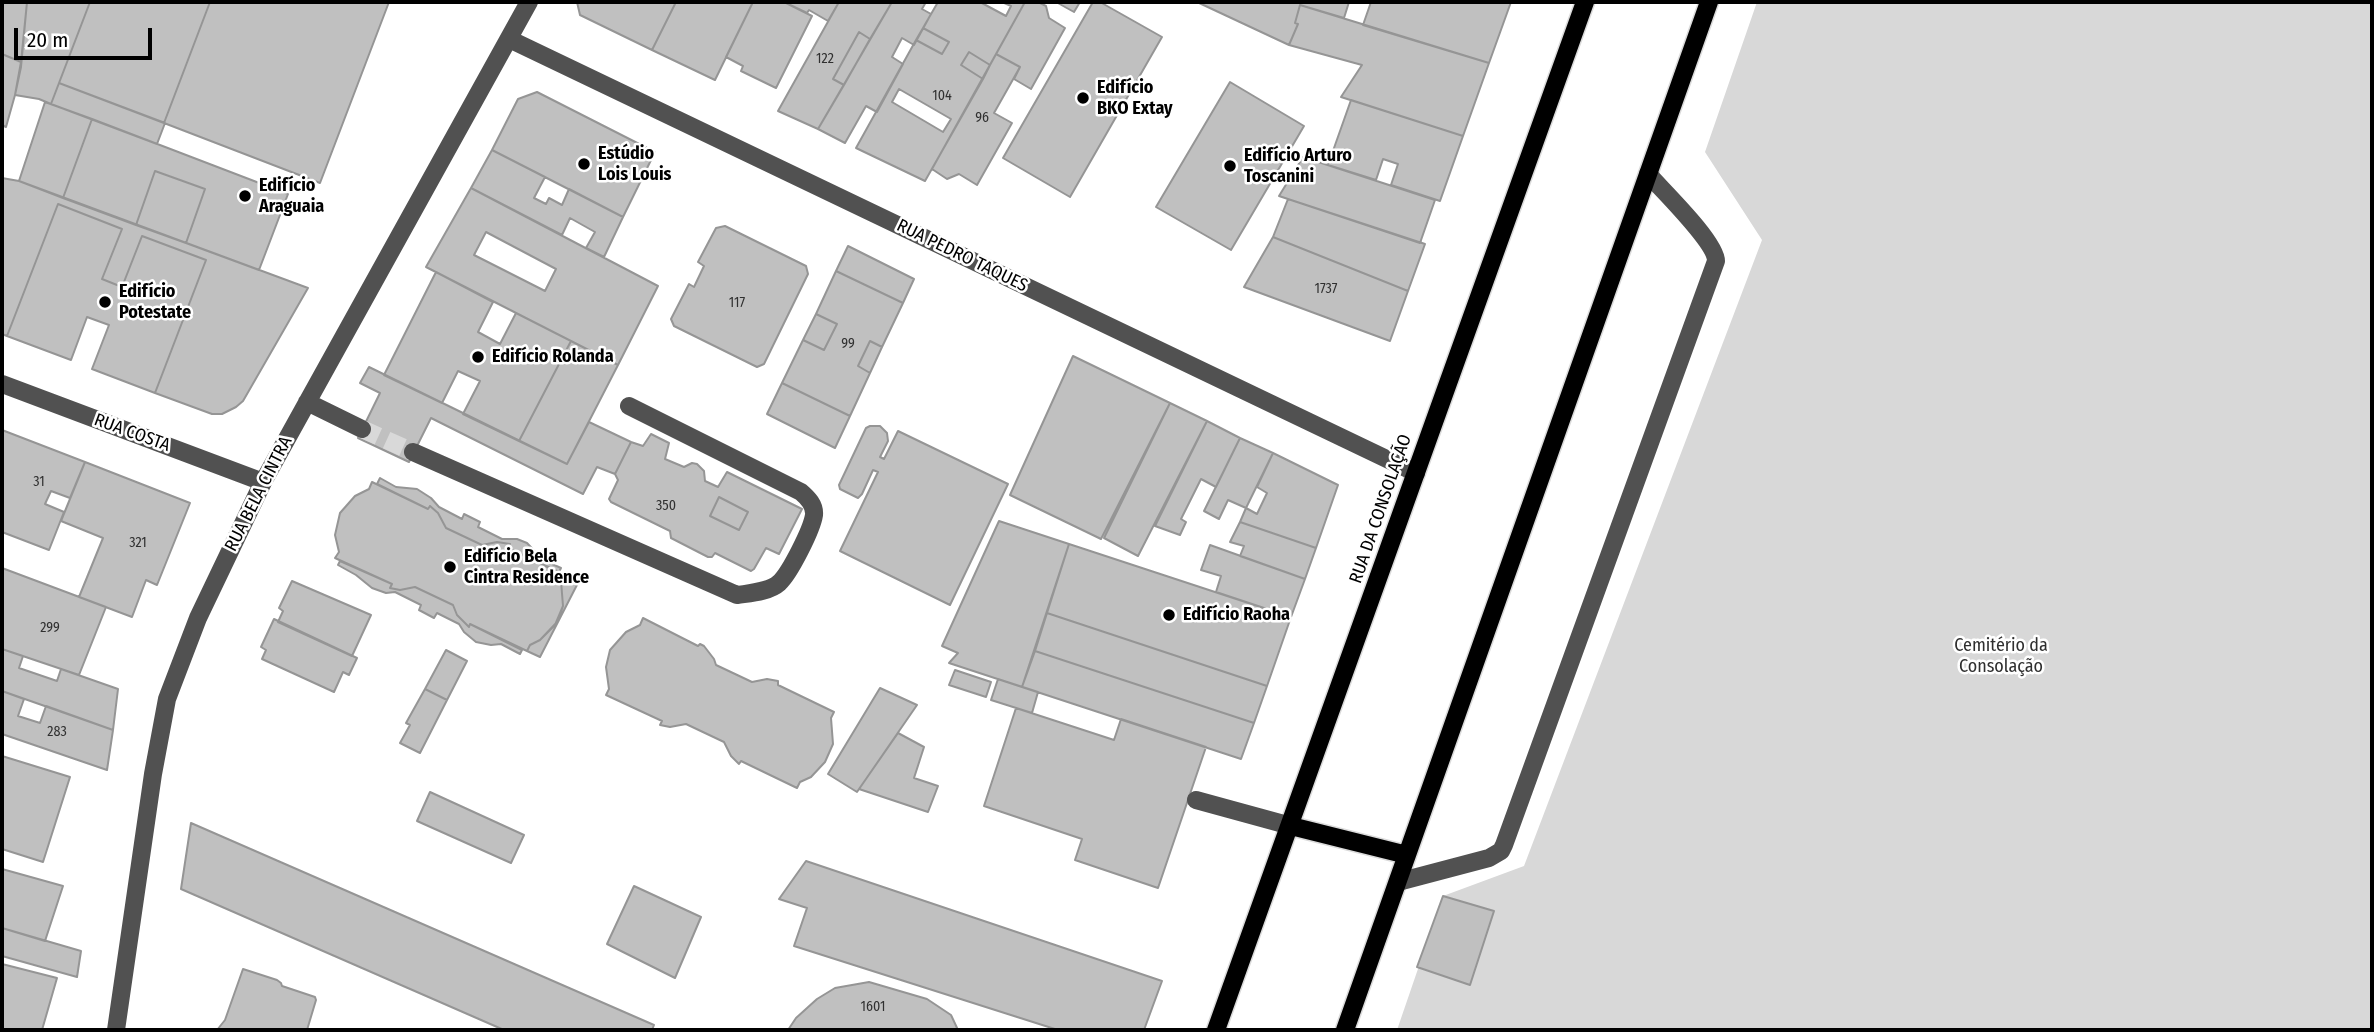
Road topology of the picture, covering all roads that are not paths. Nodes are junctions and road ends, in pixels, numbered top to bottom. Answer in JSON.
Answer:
{"nodes":[{"id":1,"x":529,"y":2,"type":"edge"},
{"id":2,"x":1585,"y":2,"type":"edge"},
{"id":3,"x":1709,"y":2,"type":"edge"},
{"id":4,"x":509,"y":39,"type":"junction"},
{"id":5,"x":1648,"y":174,"type":"junction"},
{"id":6,"x":2,"y":384,"type":"edge"},
{"id":7,"x":307,"y":402,"type":"junction"},
{"id":8,"x":629,"y":406,"type":"dead end"},
{"id":9,"x":362,"y":429,"type":"tunnel mouth"},
{"id":10,"x":414,"y":452,"type":"tunnel mouth"},
{"id":11,"x":1416,"y":473,"type":"junction"},
{"id":12,"x":263,"y":482,"type":"junction"},
{"id":13,"x":1196,"y":800,"type":"dead end"},
{"id":14,"x":1291,"y":826,"type":"junction"},
{"id":15,"x":1407,"y":855,"type":"junction"},
{"id":16,"x":1398,"y":882,"type":"junction"},
{"id":17,"x":116,"y":1030,"type":"edge"},
{"id":18,"x":1216,"y":1030,"type":"edge"},
{"id":19,"x":1345,"y":1030,"type":"edge"}],
"edges":[{"from":1,"to":4,"type":"street","name":"RUA BELA CINTRA"},
{"from":2,"to":11,"type":"main road","name":"RUA DA CONSOLAÇÃO"},
{"from":3,"to":5,"type":"main road"},
{"from":4,"to":7,"type":"street","name":"RUA BELA CINTRA"},
{"from":4,"to":11,"type":"street","name":"RUA PEDRO TAQUES"},
{"from":5,"to":15,"type":"main road"},
{"from":5,"to":16,"type":"street"},
{"from":6,"to":12,"type":"street","name":"RUA COSTA"},
{"from":7,"to":9,"type":"street"},
{"from":7,"to":12,"type":"street","name":"RUA BELA CINTRA"},
{"from":8,"to":10,"type":"street"},
{"from":11,"to":14,"type":"main road","name":"RUA DA CONSOLAÇÃO"},
{"from":12,"to":17,"type":"street","name":"RUA BELA CINTRA"},
{"from":13,"to":14,"type":"street"},
{"from":14,"to":15,"type":"main road"},
{"from":14,"to":18,"type":"main road","name":"RUA DA CONSOLAÇÃO"},
{"from":15,"to":16,"type":"main road"},
{"from":16,"to":19,"type":"main road"}]}
